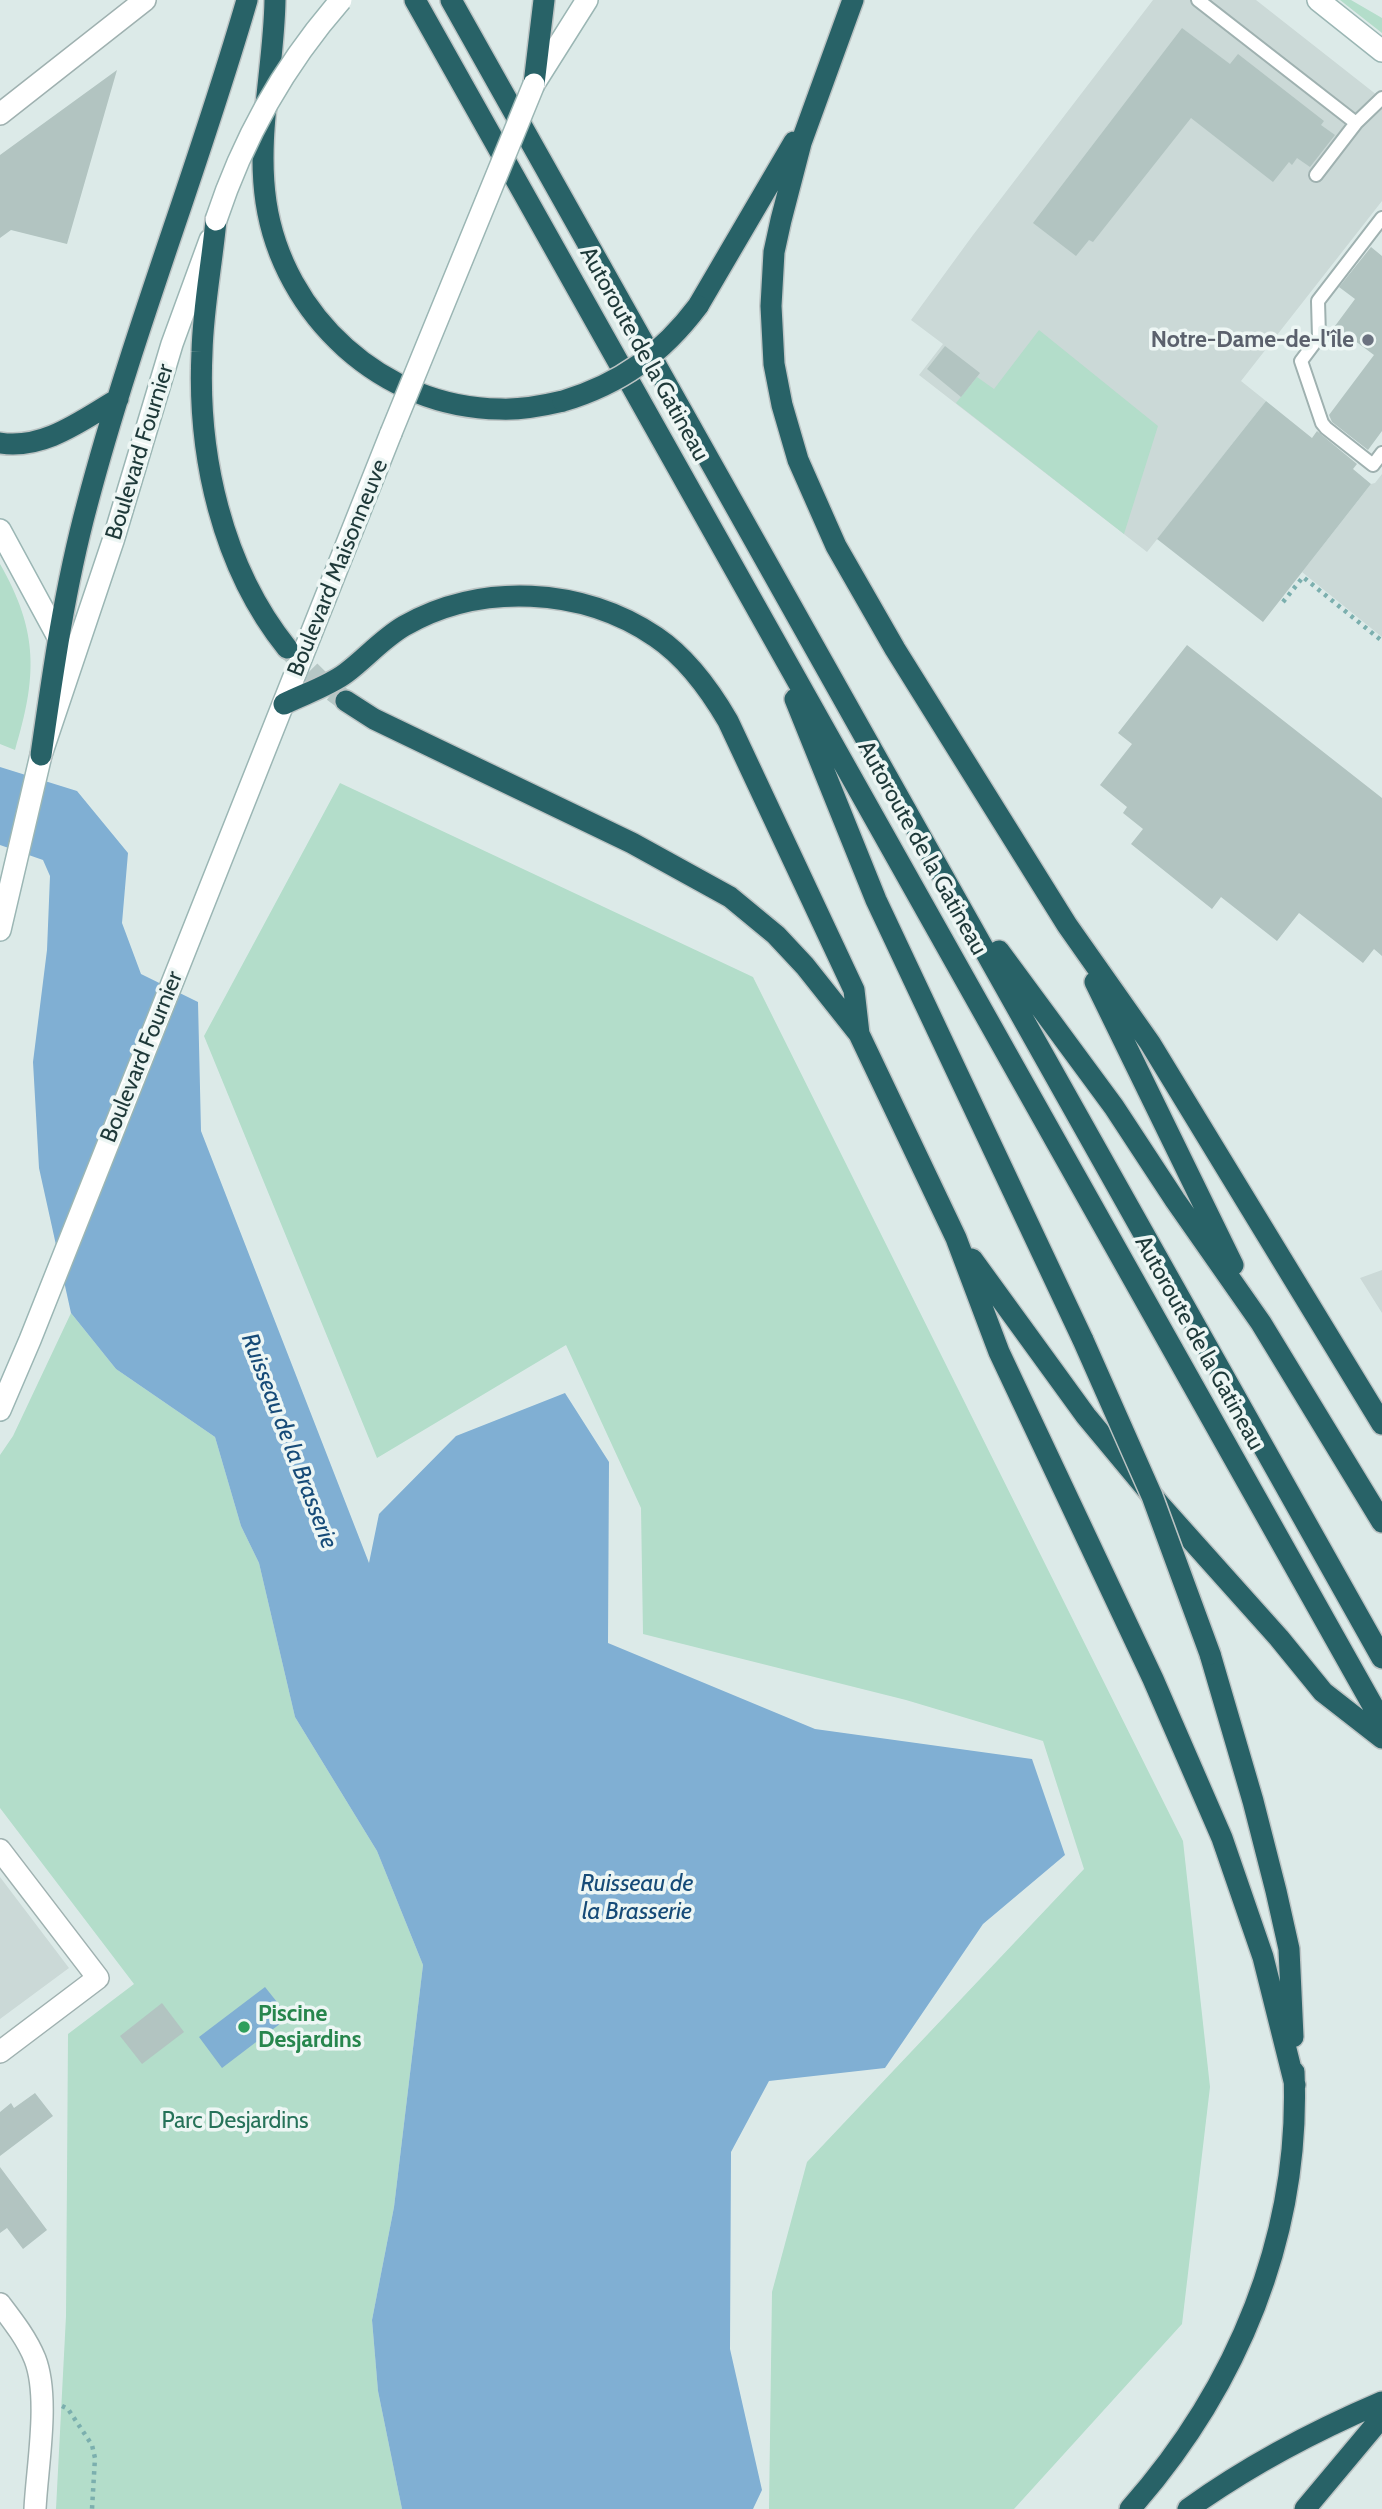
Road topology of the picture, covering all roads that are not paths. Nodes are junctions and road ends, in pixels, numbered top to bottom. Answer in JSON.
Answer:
{"nodes":[{"id":1,"x":145,"y":0,"type":"edge"},
{"id":2,"x":247,"y":0,"type":"edge"},
{"id":3,"x":275,"y":0,"type":"edge"},
{"id":4,"x":341,"y":0,"type":"edge"},
{"id":5,"x":415,"y":0,"type":"edge"},
{"id":6,"x":451,"y":0,"type":"edge"},
{"id":7,"x":544,"y":0,"type":"edge"},
{"id":8,"x":587,"y":0,"type":"edge"},
{"id":9,"x":853,"y":0,"type":"edge"},
{"id":10,"x":1198,"y":0,"type":"edge"},
{"id":11,"x":1318,"y":0,"type":"edge"},
{"id":12,"x":1382,"y":51,"type":"edge"},
{"id":13,"x":534,"y":84,"type":"junction"},
{"id":14,"x":1382,"y":98,"type":"edge"},
{"id":15,"x":0,"y":114,"type":"edge"},
{"id":16,"x":811,"y":114,"type":"junction"},
{"id":17,"x":1356,"y":123,"type":"junction"},
{"id":18,"x":1316,"y":175,"type":"dead end"},
{"id":19,"x":1382,"y":218,"type":"edge"},
{"id":20,"x":216,"y":220,"type":"joint"},
{"id":21,"x":202,"y":285,"type":"junction"},
{"id":22,"x":118,"y":399,"type":"junction"},
{"id":23,"x":0,"y":443,"type":"edge"},
{"id":24,"x":1382,"y":453,"type":"edge"},
{"id":25,"x":0,"y":530,"type":"edge"},
{"id":26,"x":764,"y":619,"type":"junction"},
{"id":27,"x":58,"y":637,"type":"junction"},
{"id":28,"x":287,"y":648,"type":"tunnel mouth"},
{"id":29,"x":346,"y":701,"type":"tunnel mouth"},
{"id":30,"x":284,"y":704,"type":"junction"},
{"id":31,"x":41,"y":755,"type":"junction"},
{"id":32,"x":948,"y":882,"type":"junction"},
{"id":33,"x":1067,"y":925,"type":"junction"},
{"id":34,"x":0,"y":930,"type":"edge"},
{"id":35,"x":859,"y":1034,"type":"junction"},
{"id":36,"x":956,"y":1238,"type":"junction"},
{"id":37,"x":1261,"y":1323,"type":"junction"},
{"id":38,"x":30,"y":1339,"type":"junction"},
{"id":39,"x":0,"y":1364,"type":"edge"},
{"id":40,"x":0,"y":1410,"type":"edge"},
{"id":41,"x":1382,"y":1424,"type":"edge"},
{"id":42,"x":1382,"y":1522,"type":"edge"},
{"id":43,"x":1382,"y":1658,"type":"edge"},
{"id":44,"x":1382,"y":1722,"type":"edge"},
{"id":45,"x":1382,"y":1738,"type":"edge"},
{"id":46,"x":0,"y":1850,"type":"edge"},
{"id":47,"x":0,"y":2052,"type":"edge"},
{"id":48,"x":1295,"y":2085,"type":"junction"},
{"id":49,"x":0,"y":2304,"type":"edge"},
{"id":50,"x":1382,"y":2402,"type":"edge"},
{"id":51,"x":1382,"y":2417,"type":"edge"},
{"id":52,"x":35,"y":2509,"type":"edge"},
{"id":53,"x":1130,"y":2509,"type":"edge"},
{"id":54,"x":1188,"y":2509,"type":"edge"},
{"id":55,"x":1305,"y":2509,"type":"edge"}],
"edges":[{"from":1,"to":15,"type":"main road"},
{"from":2,"to":22,"type":"highway"},
{"from":3,"to":16,"type":"highway","bridge":true},
{"from":4,"to":20,"type":"main road","bridge":true},
{"from":5,"to":26,"type":"highway","name":"Autoroute de la Gatineau"},
{"from":6,"to":32,"type":"highway","name":"Autoroute de la Gatineau"},
{"from":7,"to":13,"type":"highway"},
{"from":8,"to":13,"type":"main road"},
{"from":9,"to":16,"type":"highway"},
{"from":10,"to":17,"type":"lane"},
{"from":11,"to":12,"type":"main road"},
{"from":13,"to":30,"type":"main road","name":"Boulevard Maisonneuve","bridge":true},
{"from":14,"to":17,"type":"lane"},
{"from":16,"to":33,"type":"highway"},
{"from":17,"to":18,"type":"lane"},
{"from":19,"to":24,"type":"lane"},
{"from":20,"to":21,"type":"highway"},
{"from":21,"to":28,"type":"highway"},
{"from":21,"to":31,"type":"main road","name":"Boulevard Fournier"},
{"from":22,"to":23,"type":"highway"},
{"from":22,"to":27,"type":"highway"},
{"from":25,"to":27,"type":"main road"},
{"from":26,"to":44,"type":"highway","name":"Autoroute de la Gatineau"},
{"from":26,"to":48,"type":"highway","bridge":true},
{"from":27,"to":31,"type":"highway"},
{"from":29,"to":35,"type":"highway"},
{"from":30,"to":35,"type":"highway"},
{"from":30,"to":38,"type":"main road","name":"Boulevard Fournier"},
{"from":31,"to":34,"type":"main road","name":"Boulevard Fournier"},
{"from":32,"to":37,"type":"highway"},
{"from":32,"to":43,"type":"highway","name":"Autoroute de la Gatineau"},
{"from":33,"to":37,"type":"highway"},
{"from":33,"to":41,"type":"highway"},
{"from":35,"to":36,"type":"highway"},
{"from":36,"to":45,"type":"highway"},
{"from":36,"to":48,"type":"highway"},
{"from":37,"to":42,"type":"highway"},
{"from":38,"to":39,"type":"main road"},
{"from":38,"to":40,"type":"main road","name":"Boulevard Fournier"},
{"from":46,"to":47,"type":"main road"},
{"from":48,"to":53,"type":"highway"},
{"from":49,"to":52,"type":"main road"},
{"from":50,"to":54,"type":"highway"},
{"from":51,"to":55,"type":"highway"}]}
